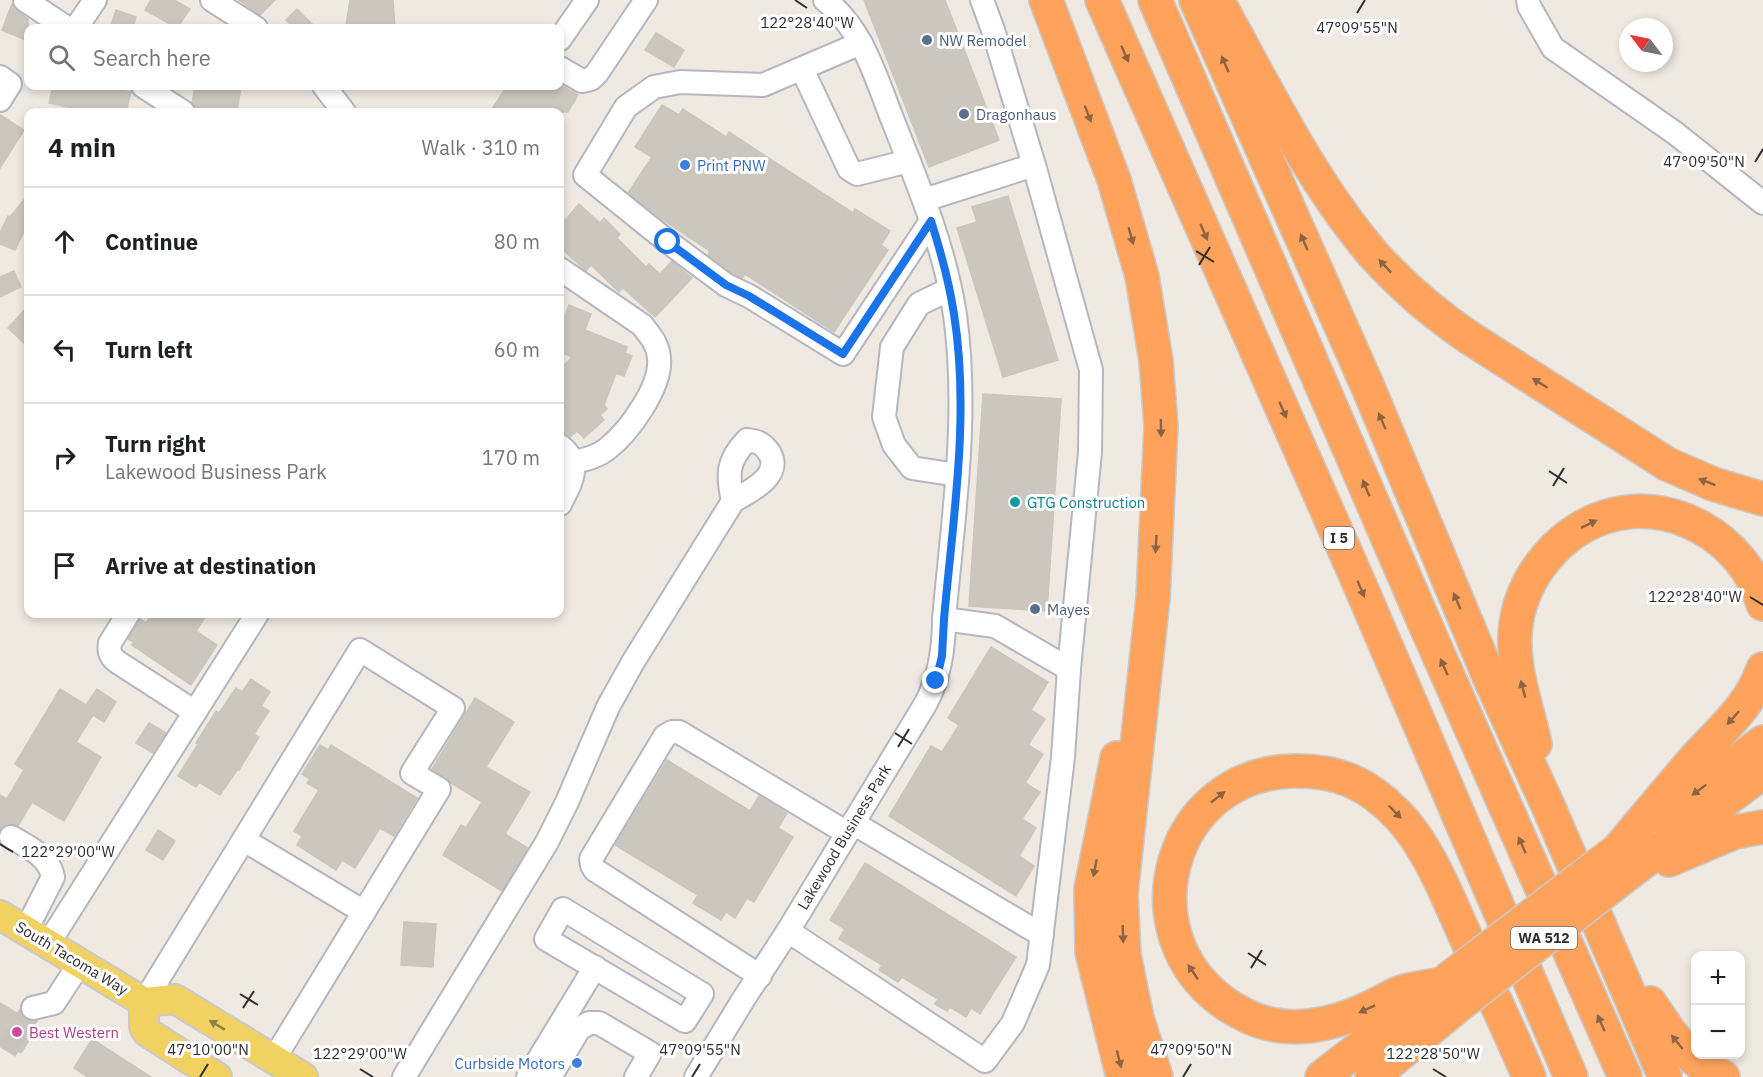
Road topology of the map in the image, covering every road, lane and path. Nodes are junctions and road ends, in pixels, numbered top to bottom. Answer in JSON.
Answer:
{"nodes":[{"id":1,"x":25,"y":0,"type":"edge"},
{"id":2,"x":95,"y":0,"type":"edge"},
{"id":3,"x":212,"y":0,"type":"edge"},
{"id":4,"x":587,"y":0,"type":"edge"},
{"id":5,"x":646,"y":0,"type":"edge"},
{"id":6,"x":982,"y":0,"type":"edge"},
{"id":7,"x":1046,"y":0,"type":"edge"},
{"id":8,"x":1102,"y":0,"type":"edge"},
{"id":9,"x":1155,"y":0,"type":"edge"},
{"id":10,"x":1196,"y":0,"type":"edge"},
{"id":11,"x":1217,"y":0,"type":"edge"},
{"id":12,"x":1528,"y":0,"type":"edge"},
{"id":13,"x":833,"y":2,"type":"edge"},
{"id":14,"x":61,"y":24,"type":"edge"},
{"id":15,"x":79,"y":24,"type":"edge"},
{"id":16,"x":250,"y":24,"type":"edge"},
{"id":17,"x":564,"y":33,"type":"edge"},
{"id":18,"x":861,"y":43,"type":"junction"},
{"id":19,"x":802,"y":69,"type":"junction"},
{"id":20,"x":564,"y":70,"type":"edge"},
{"id":21,"x":149,"y":90,"type":"edge"},
{"id":22,"x":327,"y":90,"type":"edge"},
{"id":23,"x":177,"y":108,"type":"edge"},
{"id":24,"x":341,"y":108,"type":"edge"},
{"id":25,"x":909,"y":161,"type":"junction"},
{"id":26,"x":1034,"y":165,"type":"junction"},
{"id":27,"x":1763,"y":203,"type":"edge"},
{"id":28,"x":927,"y":211,"type":"junction"},
{"id":29,"x":564,"y":272,"type":"edge"},
{"id":30,"x":950,"y":289,"type":"junction"},
{"id":31,"x":566,"y":454,"type":"edge"},
{"id":32,"x":957,"y":475,"type":"junction"},
{"id":33,"x":564,"y":495,"type":"edge"},
{"id":34,"x":1763,"y":499,"type":"edge"},
{"id":35,"x":733,"y":501,"type":"dead end"},
{"id":36,"x":1153,"y":598,"type":"junction"},
{"id":37,"x":1763,"y":604,"type":"edge"},
{"id":38,"x":126,"y":618,"type":"edge"},
{"id":39,"x":254,"y":618,"type":"edge"},
{"id":40,"x":944,"y":619,"type":"junction"},
{"id":41,"x":1069,"y":669,"type":"junction"},
{"id":42,"x":1763,"y":669,"type":"edge"},
{"id":43,"x":195,"y":712,"type":"junction"},
{"id":44,"x":1763,"y":742,"type":"edge"},
{"id":45,"x":1763,"y":772,"type":"edge"},
{"id":46,"x":1549,"y":808,"type":"junction"},
{"id":47,"x":1763,"y":827,"type":"edge"},
{"id":48,"x":850,"y":828,"type":"junction"},
{"id":49,"x":11,"y":837,"type":"dead end"},
{"id":50,"x":243,"y":840,"type":"junction"},
{"id":51,"x":1624,"y":861,"type":"junction"},
{"id":52,"x":364,"y":912,"type":"junction"},
{"id":53,"x":0,"y":915,"type":"edge"},
{"id":54,"x":788,"y":931,"type":"junction"},
{"id":55,"x":1042,"y":935,"type":"junction"},
{"id":56,"x":37,"y":937,"type":"junction"},
{"id":57,"x":1606,"y":941,"type":"junction"},
{"id":58,"x":80,"y":963,"type":"junction"},
{"id":59,"x":595,"y":967,"type":"junction"},
{"id":60,"x":760,"y":976,"type":"junction"},
{"id":61,"x":1449,"y":990,"type":"junction"},
{"id":62,"x":144,"y":1002,"type":"junction"},
{"id":63,"x":33,"y":1008,"type":"tunnel mouth"},
{"id":64,"x":274,"y":1059,"type":"junction"},
{"id":65,"x":218,"y":1077,"type":"edge"},
{"id":66,"x":303,"y":1077,"type":"edge"},
{"id":67,"x":404,"y":1077,"type":"edge"},
{"id":68,"x":528,"y":1077,"type":"edge"},
{"id":69,"x":550,"y":1077,"type":"edge"},
{"id":70,"x":636,"y":1077,"type":"edge"},
{"id":71,"x":696,"y":1077,"type":"edge"},
{"id":72,"x":1123,"y":1077,"type":"edge"},
{"id":73,"x":1156,"y":1077,"type":"edge"},
{"id":74,"x":1322,"y":1077,"type":"edge"},
{"id":75,"x":1372,"y":1077,"type":"edge"},
{"id":76,"x":1529,"y":1077,"type":"edge"},
{"id":77,"x":1571,"y":1077,"type":"edge"},
{"id":78,"x":1625,"y":1077,"type":"edge"},
{"id":79,"x":1665,"y":1077,"type":"edge"},
{"id":80,"x":1723,"y":1077,"type":"edge"}],
"edges":[{"from":1,"to":14,"type":"street"},
{"from":2,"to":15,"type":"street"},
{"from":3,"to":16,"type":"street"},
{"from":4,"to":17,"type":"street"},
{"from":5,"to":20,"type":"street"},
{"from":6,"to":26,"type":"street"},
{"from":7,"to":36,"type":"highway","one_way":true},
{"from":8,"to":77,"type":"highway","number":"I 5","one_way":true},
{"from":78,"to":9,"type":"highway","one_way":true},
{"from":46,"to":10,"type":"highway","one_way":true},
{"from":34,"to":11,"type":"highway","one_way":true},
{"from":12,"to":27,"type":"street"},
{"from":13,"to":18,"type":"street","name":"Lakewood Business Park"},
{"from":18,"to":19,"type":"street"},
{"from":18,"to":25,"type":"street","name":"Lakewood Business Park"},
{"from":19,"to":25,"type":"street"},
{"from":19,"to":28,"type":"street"},
{"from":21,"to":23,"type":"street"},
{"from":22,"to":24,"type":"street"},
{"from":25,"to":28,"type":"street","name":"Lakewood Business Park"},
{"from":26,"to":28,"type":"street"},
{"from":26,"to":41,"type":"street"},
{"from":28,"to":30,"type":"street","name":"Lakewood Business Park"},
{"from":29,"to":31,"type":"street"},
{"from":30,"to":32,"type":"street","name":"Lakewood Business Park"},
{"from":30,"to":32,"type":"street"},
{"from":31,"to":33,"type":"street"},
{"from":32,"to":40,"type":"street","name":"Lakewood Business Park"},
{"from":35,"to":67,"type":"street"},
{"from":36,"to":72,"type":"highway","one_way":true},
{"from":36,"to":73,"type":"highway","one_way":true},
{"from":46,"to":37,"type":"highway","one_way":true},
{"from":38,"to":43,"type":"street"},
{"from":39,"to":43,"type":"street"},
{"from":40,"to":41,"type":"street"},
{"from":40,"to":48,"type":"street","name":"Lakewood Business Park"},
{"from":41,"to":55,"type":"street"},
{"from":42,"to":51,"type":"highway","one_way":true},
{"from":43,"to":56,"type":"street"},
{"from":44,"to":51,"type":"highway","number":"WA 512","one_way":true},
{"from":45,"to":51,"type":"highway","number":"WA 512"},
{"from":46,"to":57,"type":"highway"},
{"from":47,"to":51,"type":"highway"},
{"from":48,"to":54,"type":"street","name":"Lakewood Business Park"},
{"from":48,"to":55,"type":"street"},
{"from":48,"to":60,"type":"street"},
{"from":49,"to":56,"type":"street"},
{"from":50,"to":52,"type":"street"},
{"from":50,"to":52,"type":"street"},
{"from":50,"to":62,"type":"street"},
{"from":51,"to":61,"type":"highway","number":"WA 512","bridge":true},
{"from":52,"to":64,"type":"street"},
{"from":53,"to":56,"type":"main road","name":"South Tacoma Way"},
{"from":54,"to":55,"type":"street"},
{"from":54,"to":60,"type":"street","name":"Lakewood Business Park"},
{"from":56,"to":58,"type":"main road","name":"South Tacoma Way"},
{"from":57,"to":79,"type":"highway"},
{"from":80,"to":57,"type":"highway","one_way":true},
{"from":58,"to":62,"type":"main road","name":"South Tacoma Way"},
{"from":58,"to":63,"type":"street"},
{"from":59,"to":59,"type":"street"},
{"from":59,"to":68,"type":"street"},
{"from":60,"to":71,"type":"street","name":"Lakewood Business Park"},
{"from":61,"to":74,"type":"highway","number":"WA 512"},
{"from":61,"to":75,"type":"highway","number":"WA 512"},
{"from":61,"to":76,"type":"highway","one_way":true},
{"from":64,"to":62,"type":"main road","name":"South Tacoma Way","one_way":true},
{"from":62,"to":65,"type":"main road","name":"South Tacoma Way"},
{"from":64,"to":66,"type":"main road","name":"South Tacoma Way"},
{"from":69,"to":70,"type":"street"}]}
